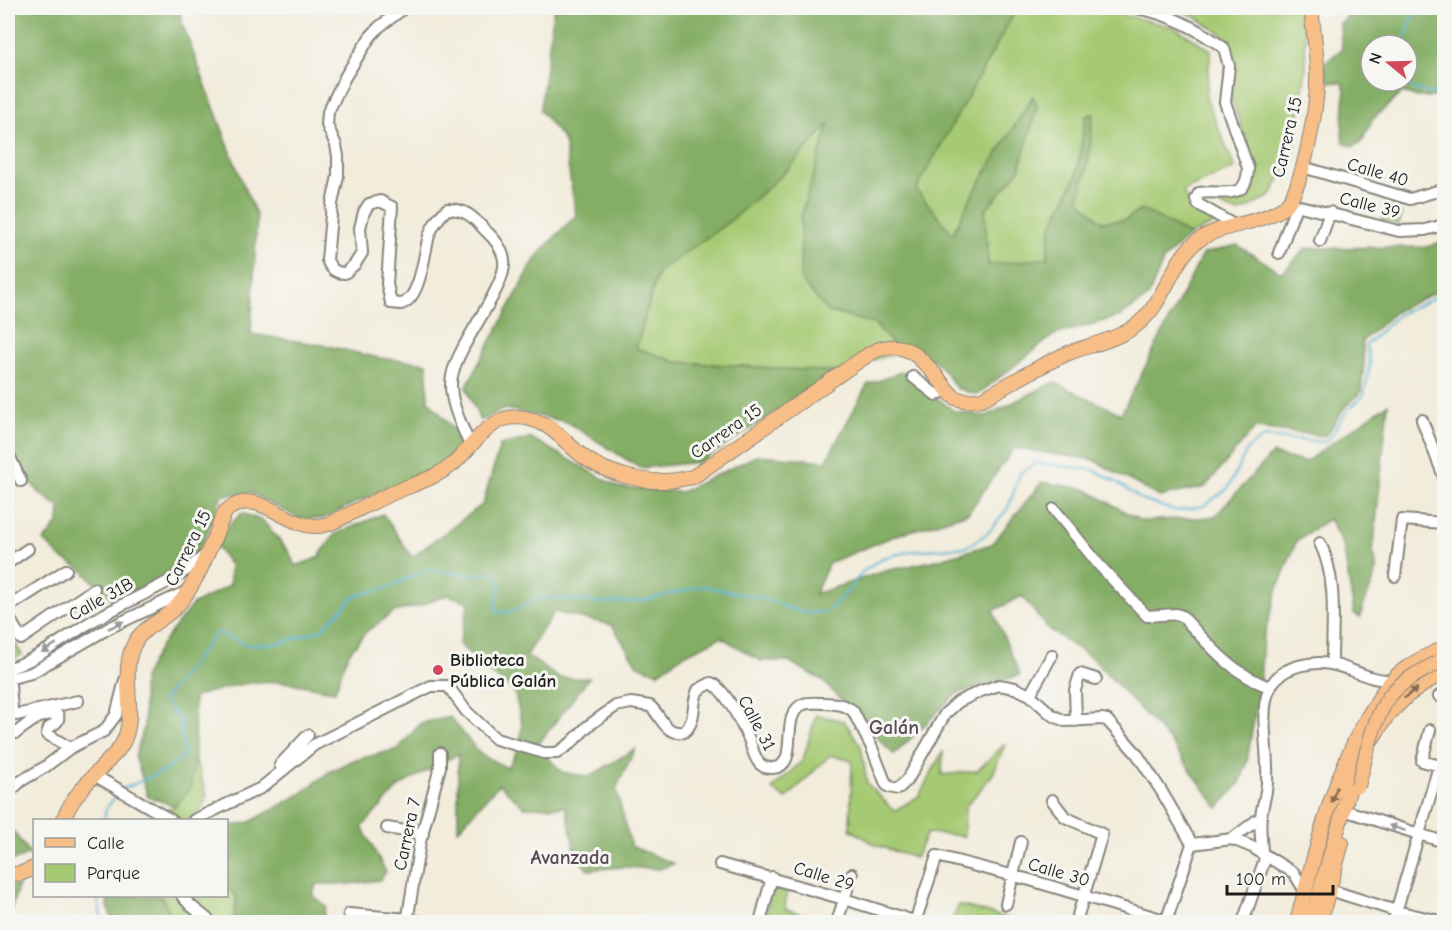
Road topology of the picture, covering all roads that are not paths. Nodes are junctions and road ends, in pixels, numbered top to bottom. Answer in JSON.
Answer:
{"nodes":[{"id":1,"x":404,"y":8,"type":"edge"},
{"id":2,"x":1137,"y":8,"type":"edge"},
{"id":3,"x":1311,"y":8,"type":"edge"},
{"id":4,"x":1303,"y":167,"type":"junction"},
{"id":5,"x":1444,"y":189,"type":"edge"},
{"id":6,"x":1292,"y":204,"type":"junction"},
{"id":7,"x":1330,"y":212,"type":"junction"},
{"id":8,"x":1234,"y":225,"type":"junction"},
{"id":9,"x":1444,"y":225,"type":"edge"},
{"id":10,"x":1320,"y":241,"type":"dead end"},
{"id":11,"x":1279,"y":254,"type":"dead end"},
{"id":12,"x":913,"y":377,"type":"dead end"},
{"id":13,"x":947,"y":389,"type":"junction"},
{"id":14,"x":1422,"y":420,"type":"dead end"},
{"id":15,"x":470,"y":446,"type":"junction"},
{"id":16,"x":8,"y":453,"type":"edge"},
{"id":17,"x":1444,"y":477,"type":"edge"},
{"id":18,"x":21,"y":481,"type":"dead end"},
{"id":19,"x":1054,"y":509,"type":"dead end"},
{"id":20,"x":1444,"y":523,"type":"edge"},
{"id":21,"x":1320,"y":543,"type":"dead end"},
{"id":22,"x":28,"y":549,"type":"dead end"},
{"id":23,"x":207,"y":554,"type":"junction"},
{"id":24,"x":8,"y":563,"type":"edge"},
{"id":25,"x":66,"y":570,"type":"dead end"},
{"id":26,"x":1395,"y":576,"type":"dead end"},
{"id":27,"x":94,"y":589,"type":"dead end"},
{"id":28,"x":190,"y":590,"type":"junction"},
{"id":29,"x":8,"y":608,"type":"edge"},
{"id":30,"x":8,"y":616,"type":"edge"},
{"id":31,"x":1444,"y":648,"type":"edge"},
{"id":32,"x":1052,"y":655,"type":"dead end"},
{"id":33,"x":1332,"y":663,"type":"junction"},
{"id":34,"x":1443,"y":664,"type":"edge"},
{"id":35,"x":8,"y":674,"type":"edge"},
{"id":36,"x":127,"y":674,"type":"junction"},
{"id":37,"x":1096,"y":679,"type":"dead end"},
{"id":38,"x":1393,"y":680,"type":"junction"},
{"id":39,"x":1269,"y":687,"type":"junction"},
{"id":40,"x":1030,"y":695,"type":"junction"},
{"id":41,"x":78,"y":702,"type":"dead end"},
{"id":42,"x":1076,"y":721,"type":"junction"},
{"id":43,"x":8,"y":730,"type":"edge"},
{"id":44,"x":1430,"y":730,"type":"dead end"},
{"id":45,"x":308,"y":735,"type":"dead end"},
{"id":46,"x":70,"y":748,"type":"junction"},
{"id":47,"x":440,"y":753,"type":"dead end"},
{"id":48,"x":1442,"y":767,"type":"edge"},
{"id":49,"x":97,"y":777,"type":"junction"},
{"id":50,"x":261,"y":788,"type":"junction"},
{"id":51,"x":8,"y":793,"type":"edge"},
{"id":52,"x":1052,"y":800,"type":"dead end"},
{"id":53,"x":1350,"y":812,"type":"junction"},
{"id":54,"x":1261,"y":817,"type":"junction"},
{"id":55,"x":63,"y":819,"type":"edge"},
{"id":56,"x":168,"y":819,"type":"edge"},
{"id":57,"x":196,"y":819,"type":"edge"},
{"id":58,"x":387,"y":828,"type":"dead end"},
{"id":59,"x":423,"y":834,"type":"junction"},
{"id":60,"x":1419,"y":835,"type":"junction"},
{"id":61,"x":1232,"y":839,"type":"junction"},
{"id":62,"x":1021,"y":842,"type":"dead end"},
{"id":63,"x":1444,"y":842,"type":"edge"},
{"id":64,"x":1192,"y":844,"type":"junction"},
{"id":65,"x":1330,"y":853,"type":"junction"},
{"id":66,"x":1264,"y":855,"type":"junction"},
{"id":67,"x":720,"y":864,"type":"dead end"},
{"id":68,"x":33,"y":868,"type":"edge"},
{"id":69,"x":1312,"y":868,"type":"junction"},
{"id":70,"x":1294,"y":873,"type":"junction"},
{"id":71,"x":852,"y":874,"type":"dead end"},
{"id":72,"x":8,"y":875,"type":"edge"},
{"id":73,"x":1012,"y":876,"type":"junction"},
{"id":74,"x":772,"y":877,"type":"junction"},
{"id":75,"x":1330,"y":890,"type":"junction"},
{"id":76,"x":1305,"y":891,"type":"junction"},
{"id":77,"x":1082,"y":896,"type":"junction"},
{"id":78,"x":183,"y":897,"type":"edge"},
{"id":79,"x":844,"y":899,"type":"junction"},
{"id":80,"x":1006,"y":904,"type":"dead end"},
{"id":81,"x":882,"y":911,"type":"junction"},
{"id":82,"x":1396,"y":911,"type":"junction"},
{"id":83,"x":350,"y":914,"type":"dead end"},
{"id":84,"x":407,"y":921,"type":"edge"},
{"id":85,"x":211,"y":922,"type":"edge"},
{"id":86,"x":423,"y":922,"type":"edge"},
{"id":87,"x":760,"y":922,"type":"edge"},
{"id":88,"x":837,"y":922,"type":"edge"},
{"id":89,"x":878,"y":922,"type":"edge"},
{"id":90,"x":916,"y":922,"type":"edge"},
{"id":91,"x":1076,"y":922,"type":"edge"},
{"id":92,"x":1168,"y":922,"type":"edge"},
{"id":93,"x":1243,"y":922,"type":"edge"},
{"id":94,"x":1297,"y":922,"type":"edge"},
{"id":95,"x":1309,"y":922,"type":"edge"},
{"id":96,"x":1320,"y":922,"type":"edge"},
{"id":97,"x":1393,"y":922,"type":"edge"},
{"id":98,"x":1444,"y":922,"type":"edge"}],
"edges":[{"from":1,"to":15,"type":"street"},
{"from":2,"to":8,"type":"street"},
{"from":3,"to":4,"type":"main road","name":"Carrera 15"},
{"from":4,"to":5,"type":"street","name":"Calle 40"},
{"from":4,"to":6,"type":"main road","name":"Carrera 15"},
{"from":6,"to":7,"type":"street","name":"Calle 39"},
{"from":6,"to":8,"type":"main road","name":"Carrera 15"},
{"from":6,"to":11,"type":"street"},
{"from":7,"to":9,"type":"street","name":"Calle 39"},
{"from":7,"to":10,"type":"street"},
{"from":8,"to":13,"type":"main road","name":"Carrera 15"},
{"from":12,"to":13,"type":"street"},
{"from":13,"to":15,"type":"main road","name":"Carrera 15"},
{"from":14,"to":17,"type":"street"},
{"from":15,"to":23,"type":"main road","name":"Carrera 15"},
{"from":16,"to":18,"type":"street"},
{"from":19,"to":39,"type":"street"},
{"from":20,"to":26,"type":"street"},
{"from":21,"to":33,"type":"street"},
{"from":22,"to":24,"type":"street"},
{"from":23,"to":28,"type":"main road","name":"Carrera 15"},
{"from":23,"to":35,"type":"street","name":"Calle 31B","one_way":true},
{"from":25,"to":29,"type":"street"},
{"from":27,"to":30,"type":"street"},
{"from":35,"to":28,"type":"street","name":"Calle 31B","one_way":true},
{"from":28,"to":36,"type":"main road","name":"Carrera 15"},
{"from":31,"to":38,"type":"main road"},
{"from":32,"to":40,"type":"street"},
{"from":33,"to":38,"type":"street"},
{"from":33,"to":39,"type":"street"},
{"from":34,"to":53,"type":"main road","bridge":true},
{"from":65,"to":34,"type":"main road","one_way":true},
{"from":35,"to":41,"type":"street"},
{"from":36,"to":46,"type":"street"},
{"from":36,"to":49,"type":"main road","name":"Carrera 15"},
{"from":37,"to":42,"type":"street"},
{"from":38,"to":69,"type":"main road","one_way":true},
{"from":39,"to":54,"type":"street"},
{"from":40,"to":42,"type":"street","name":"Calle 31"},
{"from":40,"to":50,"type":"street","name":"Calle 31"},
{"from":42,"to":64,"type":"street","name":"Calle 31"},
{"from":43,"to":46,"type":"street"},
{"from":44,"to":48,"type":"street"},
{"from":45,"to":50,"type":"street"},
{"from":46,"to":51,"type":"street"},
{"from":47,"to":59,"type":"street","name":"Carrera 7"},
{"from":48,"to":60,"type":"street"},
{"from":49,"to":55,"type":"main road","name":"Carrera 15"},
{"from":49,"to":56,"type":"street"},
{"from":50,"to":57,"type":"street","name":"Calle 31"},
{"from":52,"to":77,"type":"street"},
{"from":60,"to":53,"type":"street","one_way":true},
{"from":53,"to":75,"type":"main road"},
{"from":54,"to":61,"type":"street"},
{"from":54,"to":66,"type":"street"},
{"from":58,"to":59,"type":"street"},
{"from":59,"to":84,"type":"street","name":"Carrera 7"},
{"from":60,"to":63,"type":"street"},
{"from":60,"to":82,"type":"street"},
{"from":61,"to":64,"type":"street"},
{"from":61,"to":66,"type":"street"},
{"from":62,"to":73,"type":"street"},
{"from":64,"to":92,"type":"street"},
{"from":65,"to":69,"type":"street"},
{"from":65,"to":95,"type":"main road"},
{"from":66,"to":70,"type":"street"},
{"from":66,"to":93,"type":"street"},
{"from":67,"to":74,"type":"street","name":"Calle 29"},
{"from":68,"to":72,"type":"main road"},
{"from":69,"to":70,"type":"street"},
{"from":69,"to":76,"type":"main road"},
{"from":70,"to":76,"type":"street"},
{"from":71,"to":79,"type":"street"},
{"from":73,"to":77,"type":"street","name":"Calle 30"},
{"from":73,"to":80,"type":"street"},
{"from":73,"to":90,"type":"street","name":"Calle 30"},
{"from":74,"to":79,"type":"street","name":"Calle 29"},
{"from":74,"to":87,"type":"street"},
{"from":75,"to":82,"type":"street"},
{"from":75,"to":96,"type":"main road"},
{"from":76,"to":94,"type":"main road"},
{"from":77,"to":91,"type":"street"},
{"from":77,"to":92,"type":"street","name":"Calle 30"},
{"from":78,"to":85,"type":"street"},
{"from":79,"to":81,"type":"street","name":"Calle 29"},
{"from":79,"to":88,"type":"street"},
{"from":81,"to":89,"type":"street"},
{"from":81,"to":90,"type":"street","name":"Calle 29"},
{"from":82,"to":97,"type":"street"},
{"from":82,"to":98,"type":"street"},
{"from":83,"to":84,"type":"street"},
{"from":84,"to":86,"type":"street"}]}
